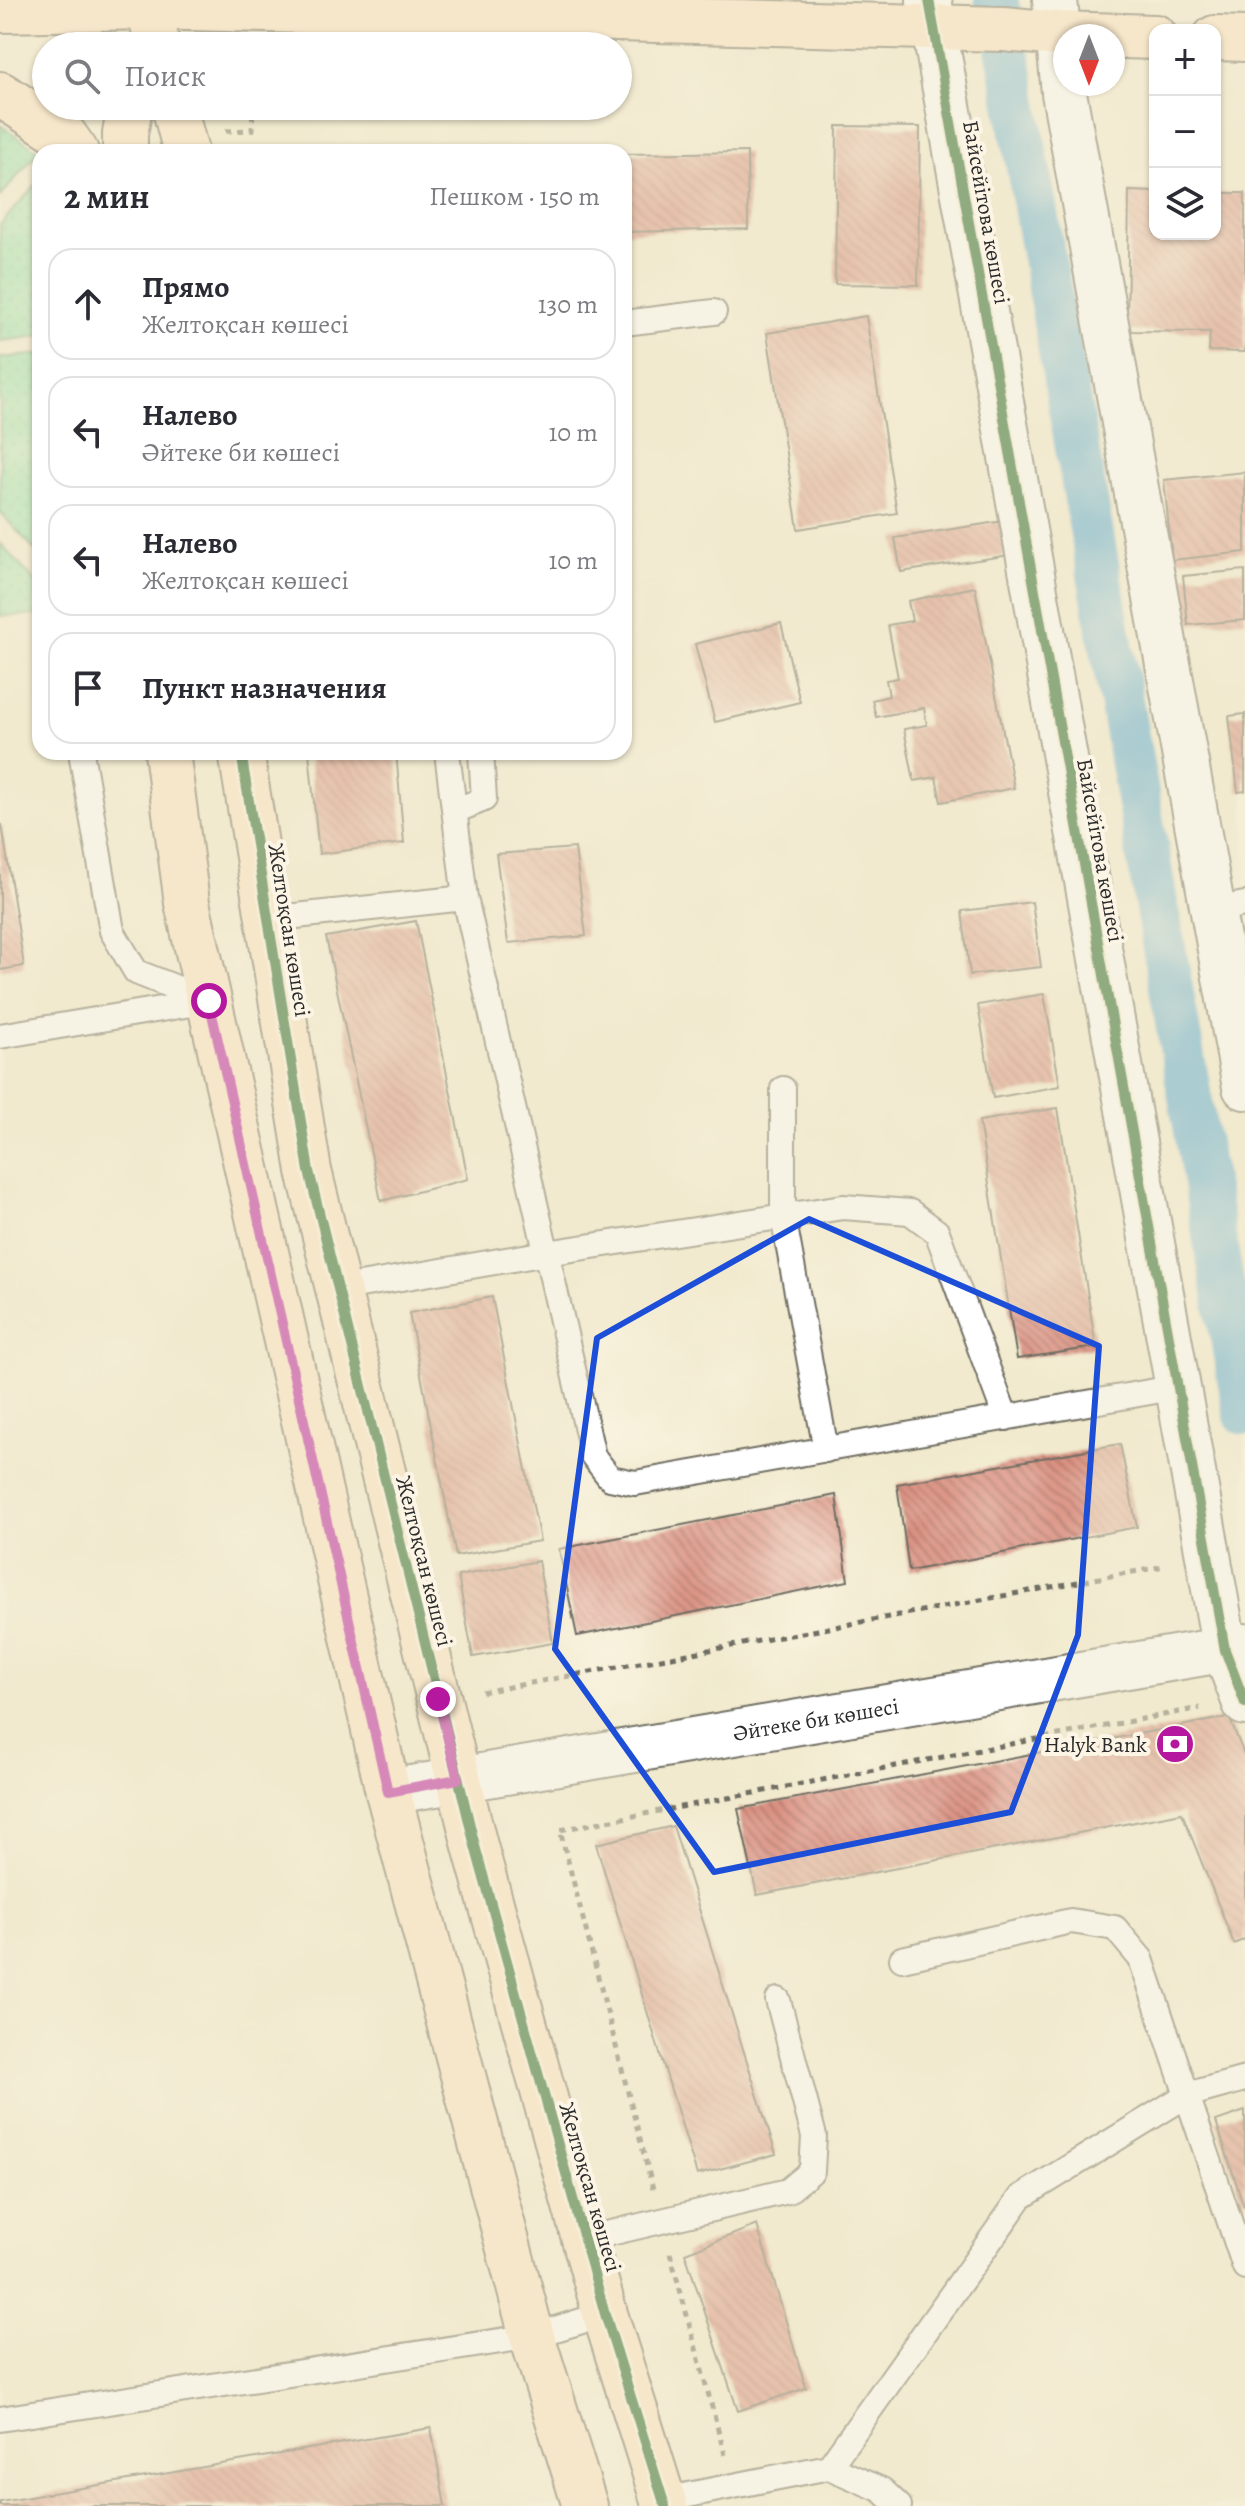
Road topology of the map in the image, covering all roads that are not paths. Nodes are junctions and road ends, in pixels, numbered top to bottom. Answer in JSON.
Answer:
{"nodes":[{"id":1,"x":0,"y":10,"type":"edge"},
{"id":2,"x":795,"y":12,"type":"edge"},
{"id":3,"x":931,"y":13,"type":"edge"},
{"id":4,"x":1057,"y":17,"type":"edge"},
{"id":5,"x":148,"y":25,"type":"edge"},
{"id":6,"x":1149,"y":36,"type":"edge"},
{"id":7,"x":1221,"y":38,"type":"edge"},
{"id":8,"x":1245,"y":39,"type":"edge"},
{"id":9,"x":0,"y":94,"type":"edge"},
{"id":10,"x":32,"y":114,"type":"edge"},
{"id":11,"x":41,"y":120,"type":"edge"},
{"id":12,"x":128,"y":120,"type":"edge"},
{"id":13,"x":178,"y":120,"type":"edge"},
{"id":14,"x":70,"y":144,"type":"edge"},
{"id":15,"x":125,"y":144,"type":"edge"},
{"id":16,"x":184,"y":144,"type":"edge"},
{"id":17,"x":714,"y":312,"type":"dead end"},
{"id":18,"x":632,"y":322,"type":"edge"},
{"id":19,"x":82,"y":760,"type":"edge"},
{"id":20,"x":168,"y":760,"type":"edge"},
{"id":21,"x":242,"y":760,"type":"edge"},
{"id":22,"x":448,"y":760,"type":"edge"},
{"id":23,"x":482,"y":760,"type":"edge"},
{"id":24,"x":455,"y":811,"type":"junction"},
{"id":25,"x":465,"y":898,"type":"junction"},
{"id":26,"x":1228,"y":907,"type":"edge"},
{"id":27,"x":268,"y":919,"type":"junction"},
{"id":28,"x":209,"y":1001,"type":"junction"},
{"id":29,"x":0,"y":1036,"type":"edge"},
{"id":30,"x":1245,"y":1087,"type":"edge"},
{"id":31,"x":783,"y":1089,"type":"dead end"},
{"id":32,"x":783,"y":1216,"type":"junction"},
{"id":33,"x":547,"y":1253,"type":"junction"},
{"id":34,"x":337,"y":1289,"type":"junction"},
{"id":35,"x":1178,"y":1387,"type":"junction"},
{"id":36,"x":1006,"y":1418,"type":"junction"},
{"id":37,"x":826,"y":1450,"type":"junction"},
{"id":38,"x":1235,"y":1648,"type":"edge"},
{"id":39,"x":1244,"y":1702,"type":"edge"},
{"id":40,"x":458,"y":1779,"type":"junction"},
{"id":41,"x":388,"y":1792,"type":"junction"},
{"id":42,"x":902,"y":1959,"type":"dead end"},
{"id":43,"x":778,"y":2000,"type":"dead end"},
{"id":44,"x":1245,"y":2079,"type":"edge"},
{"id":45,"x":1187,"y":2095,"type":"junction"},
{"id":46,"x":585,"y":2239,"type":"junction"},
{"id":47,"x":1245,"y":2267,"type":"edge"},
{"id":48,"x":605,"y":2314,"type":"junction"},
{"id":49,"x":532,"y":2336,"type":"junction"},
{"id":50,"x":0,"y":2419,"type":"edge"},
{"id":51,"x":829,"y":2467,"type":"junction"},
{"id":52,"x":664,"y":2503,"type":"edge"},
{"id":53,"x":585,"y":2506,"type":"edge"},
{"id":54,"x":899,"y":2506,"type":"edge"}],
"edges":[{"from":1,"to":5,"type":"street"},
{"from":2,"to":3,"type":"street"},
{"from":2,"to":5,"type":"street"},
{"from":3,"to":4,"type":"street"},
{"from":3,"to":35,"type":"street","name":"Байсейітова көшесі"},
{"from":4,"to":6,"type":"street"},
{"from":4,"to":26,"type":"street"},
{"from":7,"to":8,"type":"street"},
{"from":9,"to":10,"type":"street"},
{"from":11,"to":14,"type":"street"},
{"from":12,"to":15,"type":"street"},
{"from":13,"to":16,"type":"street"},
{"from":17,"to":18,"type":"lane"},
{"from":19,"to":28,"type":"lane"},
{"from":20,"to":28,"type":"street"},
{"from":21,"to":27,"type":"street","name":"Желтоқсан көшесі"},
{"from":22,"to":24,"type":"lane"},
{"from":23,"to":24,"type":"lane"},
{"from":24,"to":25,"type":"lane"},
{"from":25,"to":27,"type":"lane"},
{"from":25,"to":33,"type":"lane"},
{"from":26,"to":30,"type":"street"},
{"from":27,"to":34,"type":"street","name":"Желтоқсан көшесі"},
{"from":28,"to":29,"type":"lane"},
{"from":28,"to":41,"type":"street"},
{"from":31,"to":32,"type":"lane"},
{"from":32,"to":33,"type":"lane"},
{"from":32,"to":36,"type":"lane"},
{"from":32,"to":37,"type":"lane"},
{"from":33,"to":34,"type":"lane"},
{"from":33,"to":37,"type":"lane"},
{"from":34,"to":40,"type":"street","name":"Желтоқсан көшесі"},
{"from":35,"to":36,"type":"lane"},
{"from":35,"to":38,"type":"street","name":"Байсейітова көшесі"},
{"from":36,"to":37,"type":"lane"},
{"from":38,"to":39,"type":"street","name":"Байсейітова көшесі"},
{"from":38,"to":40,"type":"street","name":"Әйтеке би көшесі"},
{"from":40,"to":41,"type":"street","name":"Әйтеке би көшесі"},
{"from":40,"to":46,"type":"street","name":"Желтоқсан көшесі"},
{"from":41,"to":49,"type":"street"},
{"from":42,"to":45,"type":"lane"},
{"from":43,"to":46,"type":"lane"},
{"from":44,"to":45,"type":"lane"},
{"from":45,"to":47,"type":"lane"},
{"from":45,"to":51,"type":"lane"},
{"from":46,"to":48,"type":"street","name":"Желтоқсан көшесі"},
{"from":48,"to":49,"type":"lane"},
{"from":48,"to":52,"type":"street","name":"Желтоқсан көшесі"},
{"from":49,"to":50,"type":"lane"},
{"from":49,"to":53,"type":"street"},
{"from":51,"to":52,"type":"lane"},
{"from":51,"to":54,"type":"lane"}]}
